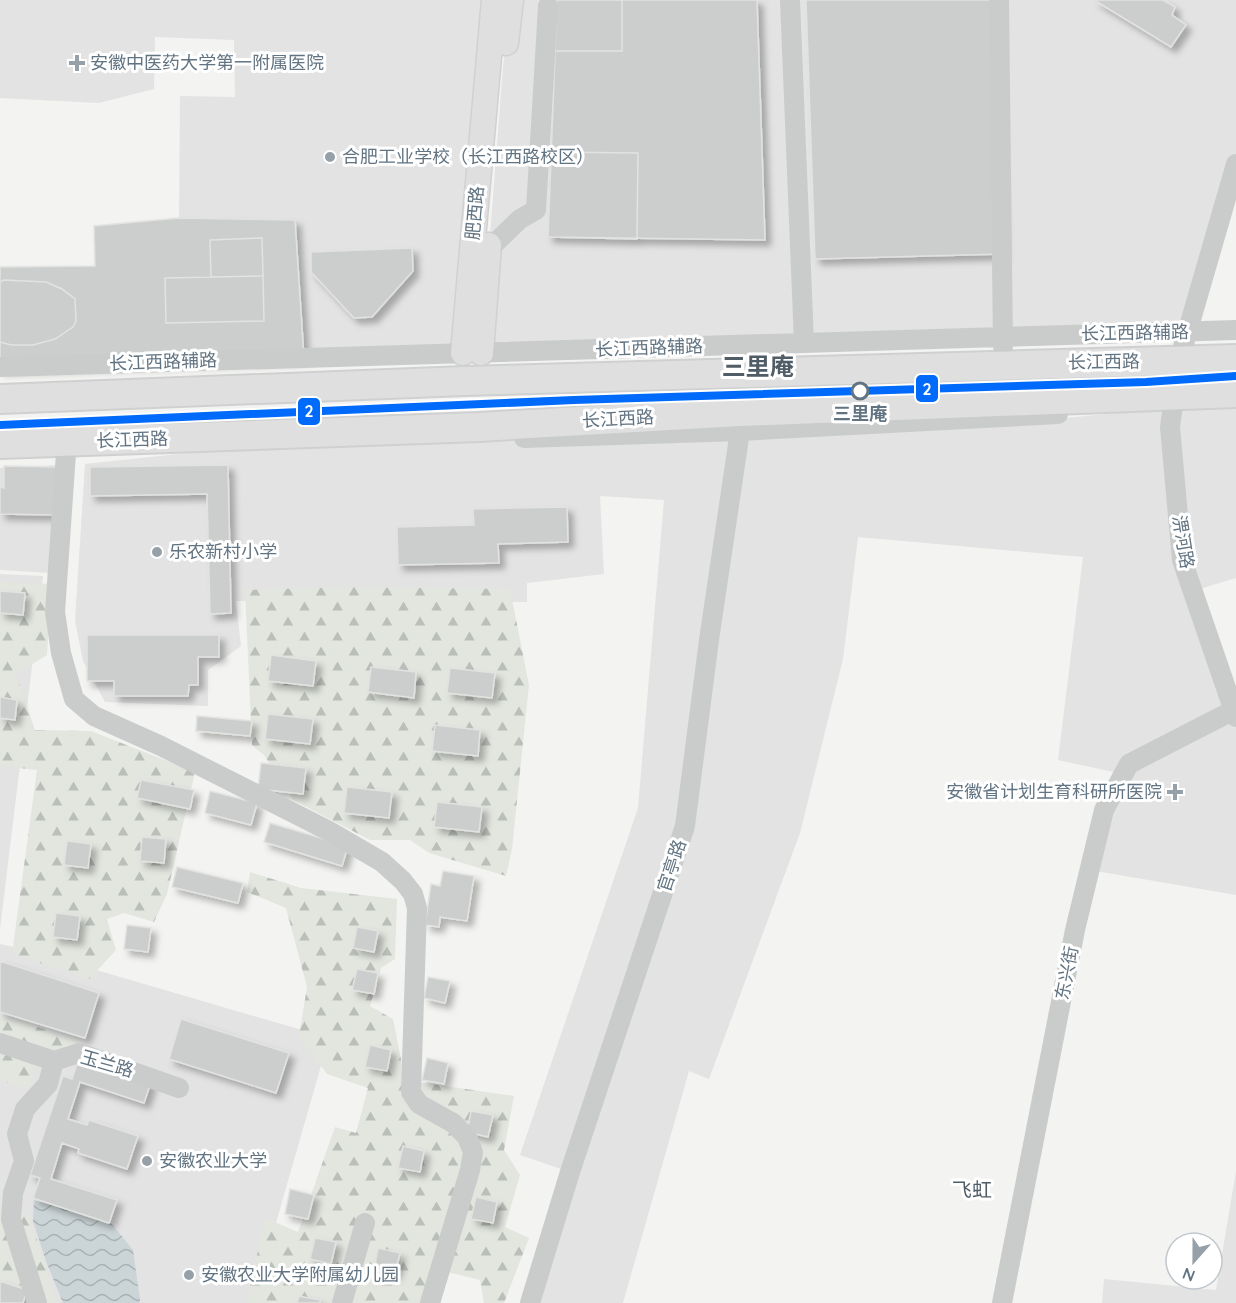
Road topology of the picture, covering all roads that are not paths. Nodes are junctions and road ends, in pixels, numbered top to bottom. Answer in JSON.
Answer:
{"nodes":[{"id":1,"x":494,"y":0,"type":"edge"},
{"id":2,"x":511,"y":0,"type":"edge"},
{"id":3,"x":790,"y":0,"type":"edge"},
{"id":4,"x":999,"y":0,"type":"edge"},
{"id":5,"x":548,"y":6,"type":"dead end"},
{"id":6,"x":1236,"y":164,"type":"edge"},
{"id":7,"x":489,"y":249,"type":"junction"},
{"id":8,"x":1236,"y":330,"type":"edge"},
{"id":9,"x":1188,"y":332,"type":"junction"},
{"id":10,"x":1003,"y":336,"type":"junction"},
{"id":11,"x":804,"y":343,"type":"junction"},
{"id":12,"x":472,"y":353,"type":"junction"},
{"id":13,"x":1236,"y":359,"type":"edge"},
{"id":14,"x":1179,"y":361,"type":"junction"},
{"id":15,"x":1003,"y":365,"type":"junction"},
{"id":16,"x":0,"y":367,"type":"edge"},
{"id":17,"x":1236,"y":393,"type":"edge"},
{"id":18,"x":0,"y":399,"type":"edge"},
{"id":19,"x":1173,"y":402,"type":"junction"},
{"id":20,"x":1236,"y":405,"type":"edge"},
{"id":21,"x":740,"y":422,"type":"junction"},
{"id":22,"x":0,"y":444,"type":"edge"},
{"id":23,"x":66,"y":453,"type":"junction"},
{"id":24,"x":0,"y":456,"type":"edge"},
{"id":25,"x":1235,"y":713,"type":"edge"},
{"id":26,"x":0,"y":1043,"type":"edge"},
{"id":27,"x":54,"y":1060,"type":"junction"},
{"id":28,"x":179,"y":1088,"type":"dead end"},
{"id":29,"x":7,"y":1191,"type":"edge"},
{"id":30,"x":365,"y":1223,"type":"dead end"},
{"id":31,"x":37,"y":1303,"type":"edge"},
{"id":32,"x":342,"y":1303,"type":"edge"},
{"id":33,"x":430,"y":1303,"type":"edge"},
{"id":34,"x":530,"y":1303,"type":"edge"},
{"id":35,"x":1002,"y":1303,"type":"edge"}],
"edges":[{"from":1,"to":12,"type":"main road","name":"肥西路"},
{"from":2,"to":7,"type":"main road","name":"肥西路"},
{"from":3,"to":11,"type":"street"},
{"from":4,"to":10,"type":"street"},
{"from":5,"to":7,"type":"street"},
{"from":6,"to":9,"type":"street","name":"淠河路"},
{"from":7,"to":12,"type":"main road","name":"肥西路"},
{"from":8,"to":9,"type":"street","name":"长江西路辅路"},
{"from":9,"to":10,"type":"street","name":"长江西路辅路"},
{"from":9,"to":14,"type":"street","name":"淠河路"},
{"from":10,"to":11,"type":"street","name":"长江西路辅路"},
{"from":10,"to":15,"type":"street"},
{"from":11,"to":12,"type":"street","name":"长江西路辅路"},
{"from":12,"to":16,"type":"street","name":"长江西路辅路"},
{"from":13,"to":14,"type":"highway","name":"长江西路"},
{"from":14,"to":15,"type":"highway","name":"长江西路"},
{"from":14,"to":19,"type":"street","name":"淠河路"},
{"from":15,"to":18,"type":"highway","name":"长江西路"},
{"from":17,"to":19,"type":"highway","name":"长江西路"},
{"from":19,"to":20,"type":"street"},
{"from":19,"to":21,"type":"highway","name":"长江西路"},
{"from":19,"to":25,"type":"street","name":"淠河路"},
{"from":21,"to":22,"type":"highway","name":"长江西路"},
{"from":21,"to":23,"type":"street"},
{"from":21,"to":34,"type":"street","name":"官亭路"},
{"from":23,"to":24,"type":"street"},
{"from":23,"to":33,"type":"street"},
{"from":25,"to":35,"type":"street","name":"东兴街"},
{"from":26,"to":27,"type":"street","name":"玉兰路"},
{"from":27,"to":28,"type":"street","name":"玉兰路"},
{"from":27,"to":29,"type":"street"},
{"from":29,"to":31,"type":"street"},
{"from":30,"to":32,"type":"street"}]}
